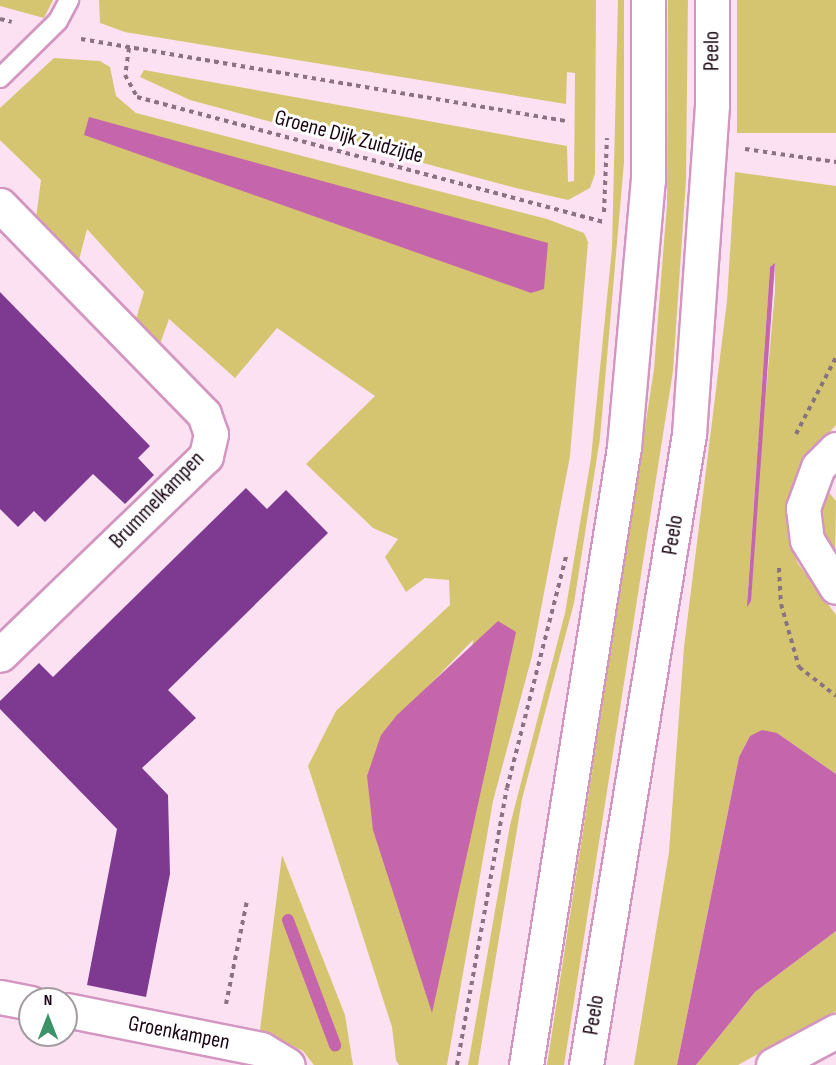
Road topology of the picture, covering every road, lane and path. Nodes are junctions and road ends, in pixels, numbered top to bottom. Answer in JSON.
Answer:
{"nodes":[{"id":1,"x":69,"y":0,"type":"edge"},
{"id":2,"x":648,"y":0,"type":"edge"},
{"id":3,"x":712,"y":0,"type":"edge"},
{"id":4,"x":47,"y":32,"type":"junction"},
{"id":5,"x":129,"y":48,"type":"junction"},
{"id":6,"x":0,"y":78,"type":"edge"},
{"id":7,"x":568,"y":121,"type":"dead end"},
{"id":8,"x":741,"y":149,"type":"dead end"},
{"id":9,"x":836,"y":162,"type":"edge"},
{"id":10,"x":0,"y":205,"type":"edge"},
{"id":11,"x":603,"y":232,"type":"dead end"},
{"id":12,"x":836,"y":449,"type":"edge"},
{"id":13,"x":567,"y":550,"type":"dead end"},
{"id":14,"x":836,"y":587,"type":"edge"},
{"id":15,"x":0,"y":655,"type":"edge"},
{"id":16,"x":247,"y":901,"type":"dead end"},
{"id":17,"x":0,"y":997,"type":"edge"},
{"id":18,"x":18,"y":1001,"type":"edge"},
{"id":19,"x":78,"y":1012,"type":"edge"},
{"id":20,"x":836,"y":1031,"type":"edge"},
{"id":21,"x":219,"y":1040,"type":"junction"},
{"id":22,"x":288,"y":1065,"type":"edge"},
{"id":23,"x":457,"y":1065,"type":"edge"},
{"id":24,"x":526,"y":1065,"type":"edge"},
{"id":25,"x":586,"y":1065,"type":"edge"},
{"id":26,"x":773,"y":1065,"type":"edge"}],
"edges":[{"from":1,"to":4,"type":"lane"},
{"from":2,"to":24,"type":"main road"},
{"from":3,"to":25,"type":"main road","name":"Peelo"},
{"from":4,"to":5,"type":"path","name":"Groene Dijk Zuidzijde"},
{"from":4,"to":6,"type":"lane"},
{"from":5,"to":7,"type":"path","name":"Groene Dijk Zuidzijde"},
{"from":5,"to":11,"type":"path","name":"Groene Dijk Zuidzijde"},
{"from":8,"to":9,"type":"path"},
{"from":10,"to":15,"type":"main road","name":"Brummelkampen"},
{"from":12,"to":14,"type":"main road"},
{"from":13,"to":23,"type":"path"},
{"from":16,"to":21,"type":"path"},
{"from":17,"to":18,"type":"main road"},
{"from":19,"to":21,"type":"main road","name":"Groenkampen"},
{"from":20,"to":26,"type":"main road"},
{"from":21,"to":22,"type":"main road","name":"Groenkampen"}]}
